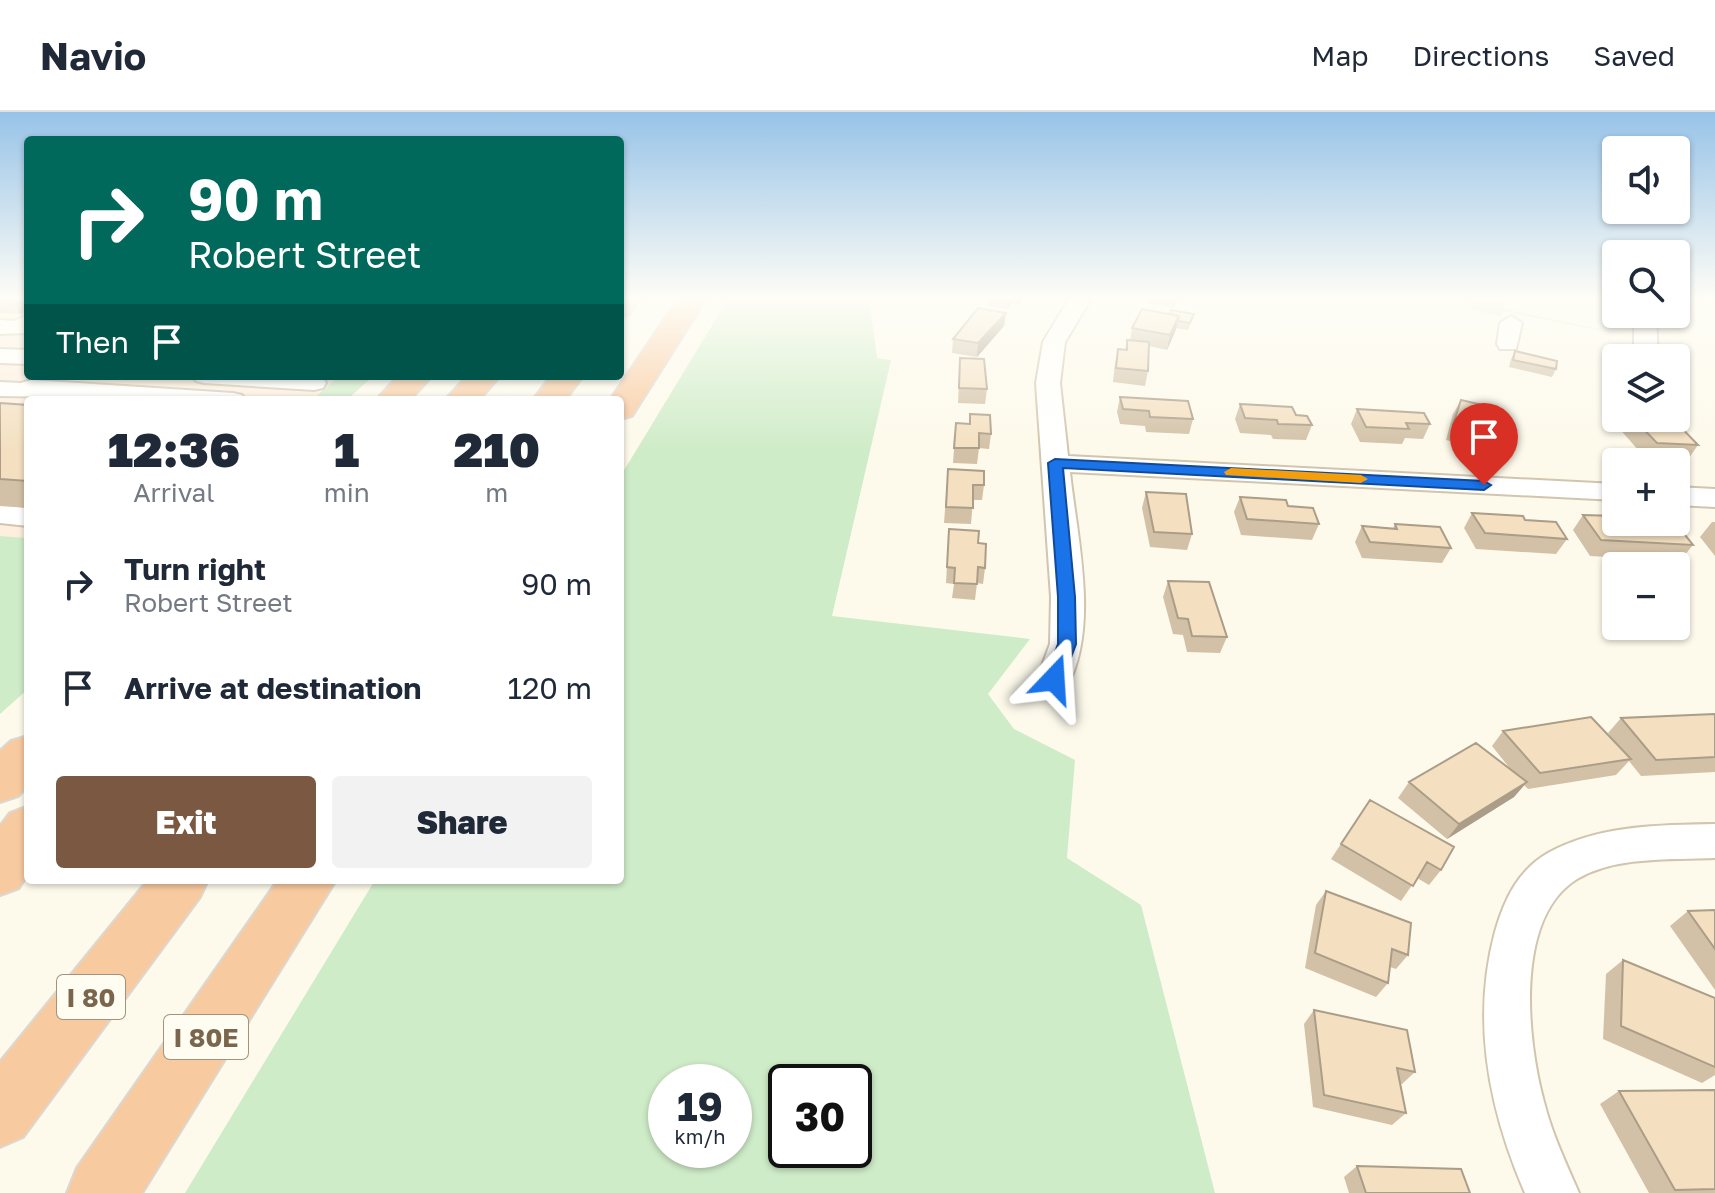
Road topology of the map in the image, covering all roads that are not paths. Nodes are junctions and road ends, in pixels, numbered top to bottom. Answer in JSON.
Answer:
{"nodes":[{"id":1,"x":659,"y":349,"type":"edge"},
{"id":2,"x":1052,"y":349,"type":"edge"},
{"id":3,"x":0,"y":356,"type":"edge"},
{"id":4,"x":24,"y":357,"type":"edge"},
{"id":5,"x":247,"y":380,"type":"edge"},
{"id":6,"x":412,"y":380,"type":"edge"},
{"id":7,"x":447,"y":380,"type":"edge"},
{"id":8,"x":480,"y":380,"type":"edge"},
{"id":9,"x":35,"y":385,"type":"edge"},
{"id":10,"x":311,"y":386,"type":"edge"},
{"id":11,"x":0,"y":389,"type":"edge"},
{"id":12,"x":180,"y":396,"type":"edge"},
{"id":13,"x":396,"y":396,"type":"edge"},
{"id":14,"x":432,"y":396,"type":"edge"},
{"id":15,"x":465,"y":396,"type":"edge"},
{"id":16,"x":624,"y":403,"type":"edge"},
{"id":17,"x":0,"y":409,"type":"edge"},
{"id":18,"x":1055,"y":463,"type":"junction"},
{"id":19,"x":1602,"y":491,"type":"edge"},
{"id":20,"x":1690,"y":497,"type":"edge"},
{"id":21,"x":1715,"y":498,"type":"edge"},
{"id":22,"x":0,"y":514,"type":"edge"},
{"id":23,"x":24,"y":517,"type":"edge"},
{"id":24,"x":1054,"y":679,"type":"dead end"},
{"id":25,"x":24,"y":759,"type":"edge"},
{"id":26,"x":0,"y":782,"type":"edge"},
{"id":27,"x":24,"y":834,"type":"edge"},
{"id":28,"x":1715,"y":841,"type":"edge"},
{"id":29,"x":0,"y":871,"type":"edge"},
{"id":30,"x":24,"y":874,"type":"edge"},
{"id":31,"x":178,"y":884,"type":"edge"},
{"id":32,"x":306,"y":884,"type":"edge"},
{"id":33,"x":0,"y":900,"type":"edge"},
{"id":34,"x":0,"y":1114,"type":"edge"},
{"id":35,"x":102,"y":1193,"type":"edge"},
{"id":36,"x":1552,"y":1193,"type":"edge"}],
"edges":[{"from":1,"to":16,"type":"highway"},
{"from":2,"to":18,"type":"street"},
{"from":3,"to":4,"type":"street"},
{"from":5,"to":10,"type":"street"},
{"from":6,"to":13,"type":"highway"},
{"from":7,"to":14,"type":"highway"},
{"from":8,"to":15,"type":"highway"},
{"from":9,"to":11,"type":"street"},
{"from":9,"to":12,"type":"street"},
{"from":9,"to":17,"type":"street"},
{"from":18,"to":19,"type":"street"},
{"from":18,"to":24,"type":"street"},
{"from":20,"to":21,"type":"street"},
{"from":22,"to":23,"type":"street"},
{"from":25,"to":26,"type":"highway"},
{"from":27,"to":29,"type":"highway"},
{"from":28,"to":36,"type":"street"},
{"from":30,"to":33,"type":"highway"},
{"from":31,"to":34,"type":"highway","number":"I 80"},
{"from":32,"to":35,"type":"highway","number":"I 80E"}]}
